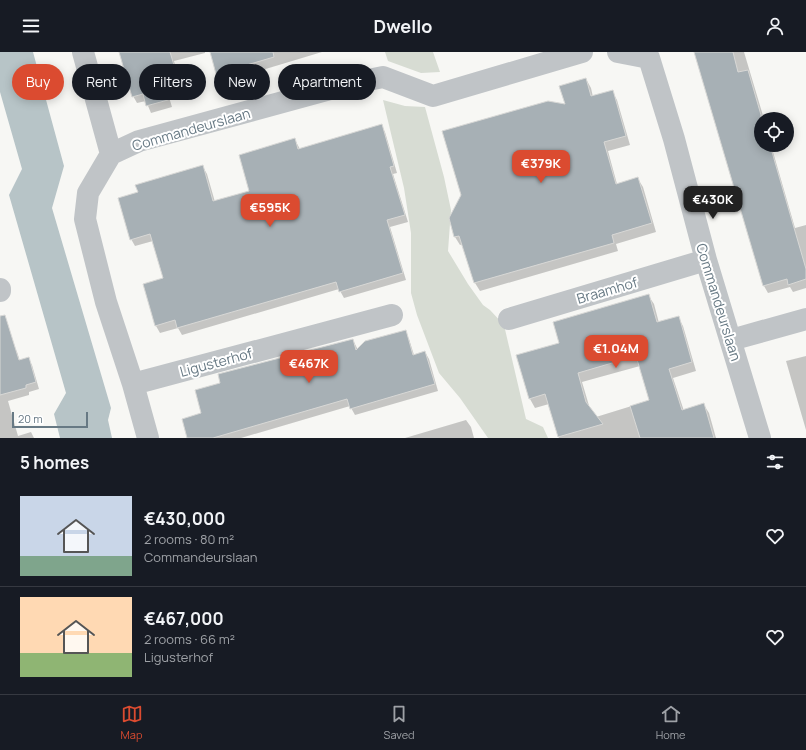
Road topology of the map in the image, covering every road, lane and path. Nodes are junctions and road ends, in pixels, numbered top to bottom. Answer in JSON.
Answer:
{"nodes":[{"id":1,"x":83,"y":52,"type":"edge"},
{"id":2,"x":582,"y":52,"type":"edge"},
{"id":3,"x":618,"y":52,"type":"edge"},
{"id":4,"x":649,"y":55,"type":"edge"},
{"id":5,"x":111,"y":154,"type":"junction"},
{"id":6,"x":706,"y":260,"type":"junction"},
{"id":7,"x":392,"y":316,"type":"dead end"},
{"id":8,"x":509,"y":319,"type":"dead end"},
{"id":9,"x":806,"y":319,"type":"edge"},
{"id":10,"x":731,"y":340,"type":"junction"},
{"id":11,"x":133,"y":384,"type":"junction"},
{"id":12,"x":148,"y":438,"type":"edge"},
{"id":13,"x":760,"y":438,"type":"edge"}],
"edges":[{"from":1,"to":5,"type":"street"},
{"from":2,"to":5,"type":"street","name":"Commandeurslaan"},
{"from":3,"to":4,"type":"street","name":"Commandeurslaan"},
{"from":4,"to":6,"type":"street","name":"Commandeurslaan"},
{"from":5,"to":11,"type":"street"},
{"from":6,"to":8,"type":"street","name":"Braamhof"},
{"from":6,"to":10,"type":"street","name":"Commandeurslaan"},
{"from":7,"to":11,"type":"street","name":"Ligusterhof"},
{"from":9,"to":10,"type":"street"},
{"from":10,"to":13,"type":"street","name":"Commandeurslaan"},
{"from":11,"to":12,"type":"street"}]}
